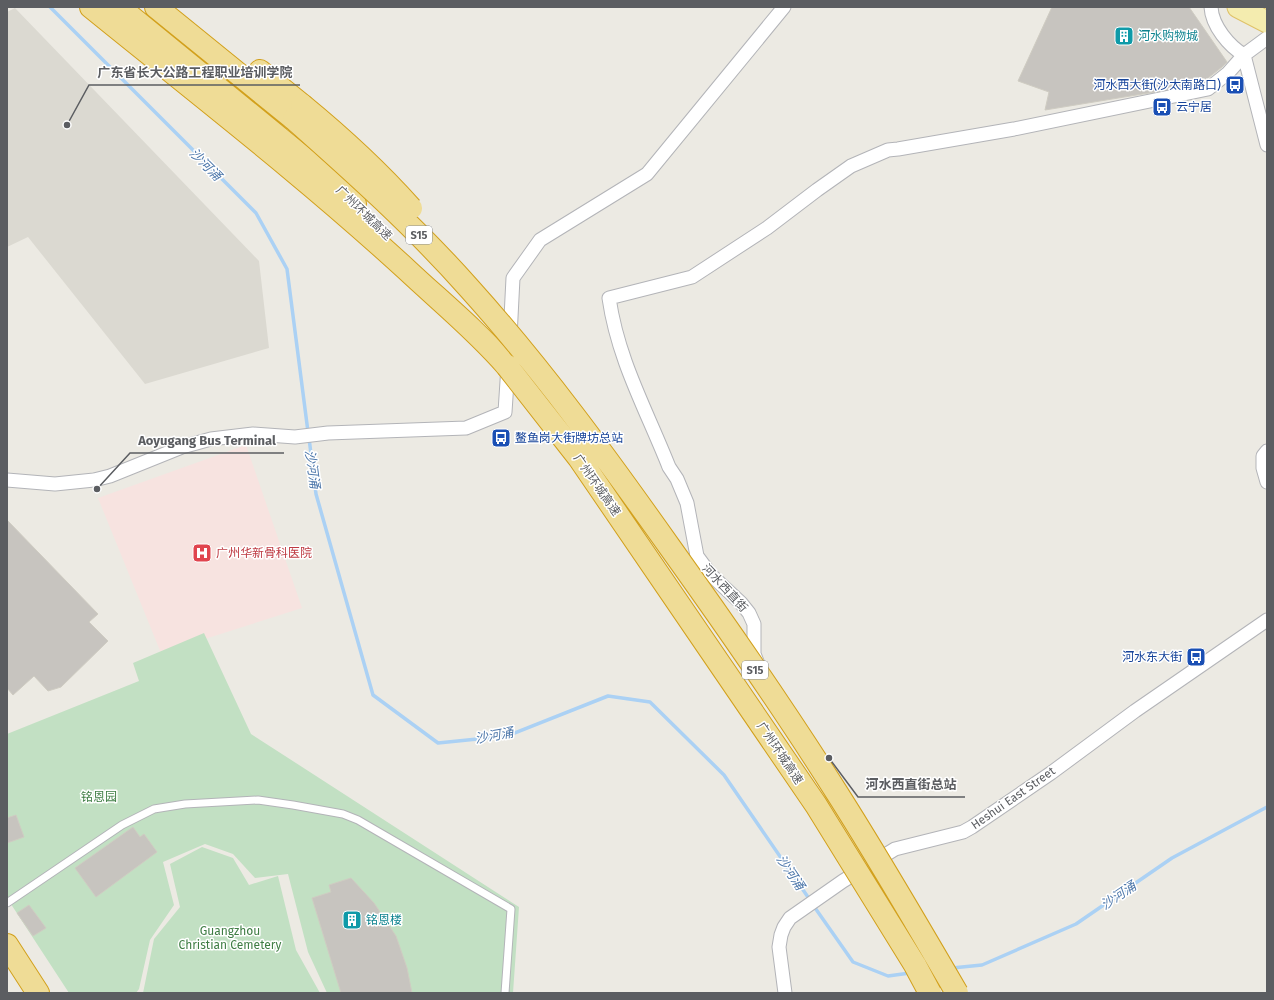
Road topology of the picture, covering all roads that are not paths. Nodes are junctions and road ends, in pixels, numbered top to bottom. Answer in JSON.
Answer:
{"nodes":[{"id":1,"x":91,"y":7,"type":"edge"},
{"id":2,"x":119,"y":7,"type":"edge"},
{"id":3,"x":156,"y":7,"type":"edge"},
{"id":4,"x":181,"y":7,"type":"edge"},
{"id":5,"x":784,"y":7,"type":"edge"},
{"id":6,"x":1211,"y":7,"type":"edge"},
{"id":7,"x":1238,"y":7,"type":"edge"},
{"id":8,"x":1267,"y":22,"type":"edge"},
{"id":9,"x":1267,"y":38,"type":"edge"},
{"id":10,"x":1244,"y":55,"type":"junction"},
{"id":11,"x":1267,"y":145,"type":"edge"},
{"id":12,"x":532,"y":362,"type":"junction"},
{"id":13,"x":507,"y":366,"type":"junction"},
{"id":14,"x":1267,"y":450,"type":"edge"},
{"id":15,"x":7,"y":480,"type":"edge"},
{"id":16,"x":1267,"y":482,"type":"edge"},
{"id":17,"x":1267,"y":620,"type":"edge"},
{"id":18,"x":886,"y":854,"type":"junction"},
{"id":19,"x":7,"y":903,"type":"edge"},
{"id":20,"x":7,"y":945,"type":"edge"},
{"id":21,"x":38,"y":993,"type":"edge"},
{"id":22,"x":505,"y":993,"type":"edge"},
{"id":23,"x":784,"y":993,"type":"edge"},
{"id":24,"x":930,"y":993,"type":"edge"},
{"id":25,"x":957,"y":993,"type":"edge"}],
"edges":[{"from":1,"to":13,"type":"highway"},
{"from":2,"to":13,"type":"highway","name":"广州环城高速","number":"S15"},
{"from":3,"to":12,"type":"highway","name":"广州环城高速","number":"S15","bridge":true},
{"from":4,"to":12,"type":"highway","bridge":true},
{"from":5,"to":15,"type":"street"},
{"from":6,"to":10,"type":"street"},
{"from":7,"to":8,"type":"main road"},
{"from":9,"to":10,"type":"street"},
{"from":10,"to":11,"type":"street"},
{"from":10,"to":18,"type":"street","name":"河水西直街"},
{"from":12,"to":25,"type":"highway","name":"广州环城高速","number":"S15","bridge":true},
{"from":13,"to":24,"type":"highway","name":"广州环城高速","number":"S15","bridge":true},
{"from":14,"to":16,"type":"street"},
{"from":17,"to":18,"type":"street","name":"Heshui East Street"},
{"from":18,"to":23,"type":"street","name":"Heshui East Street"},
{"from":19,"to":22,"type":"lane"},
{"from":20,"to":21,"type":"highway"}]}
